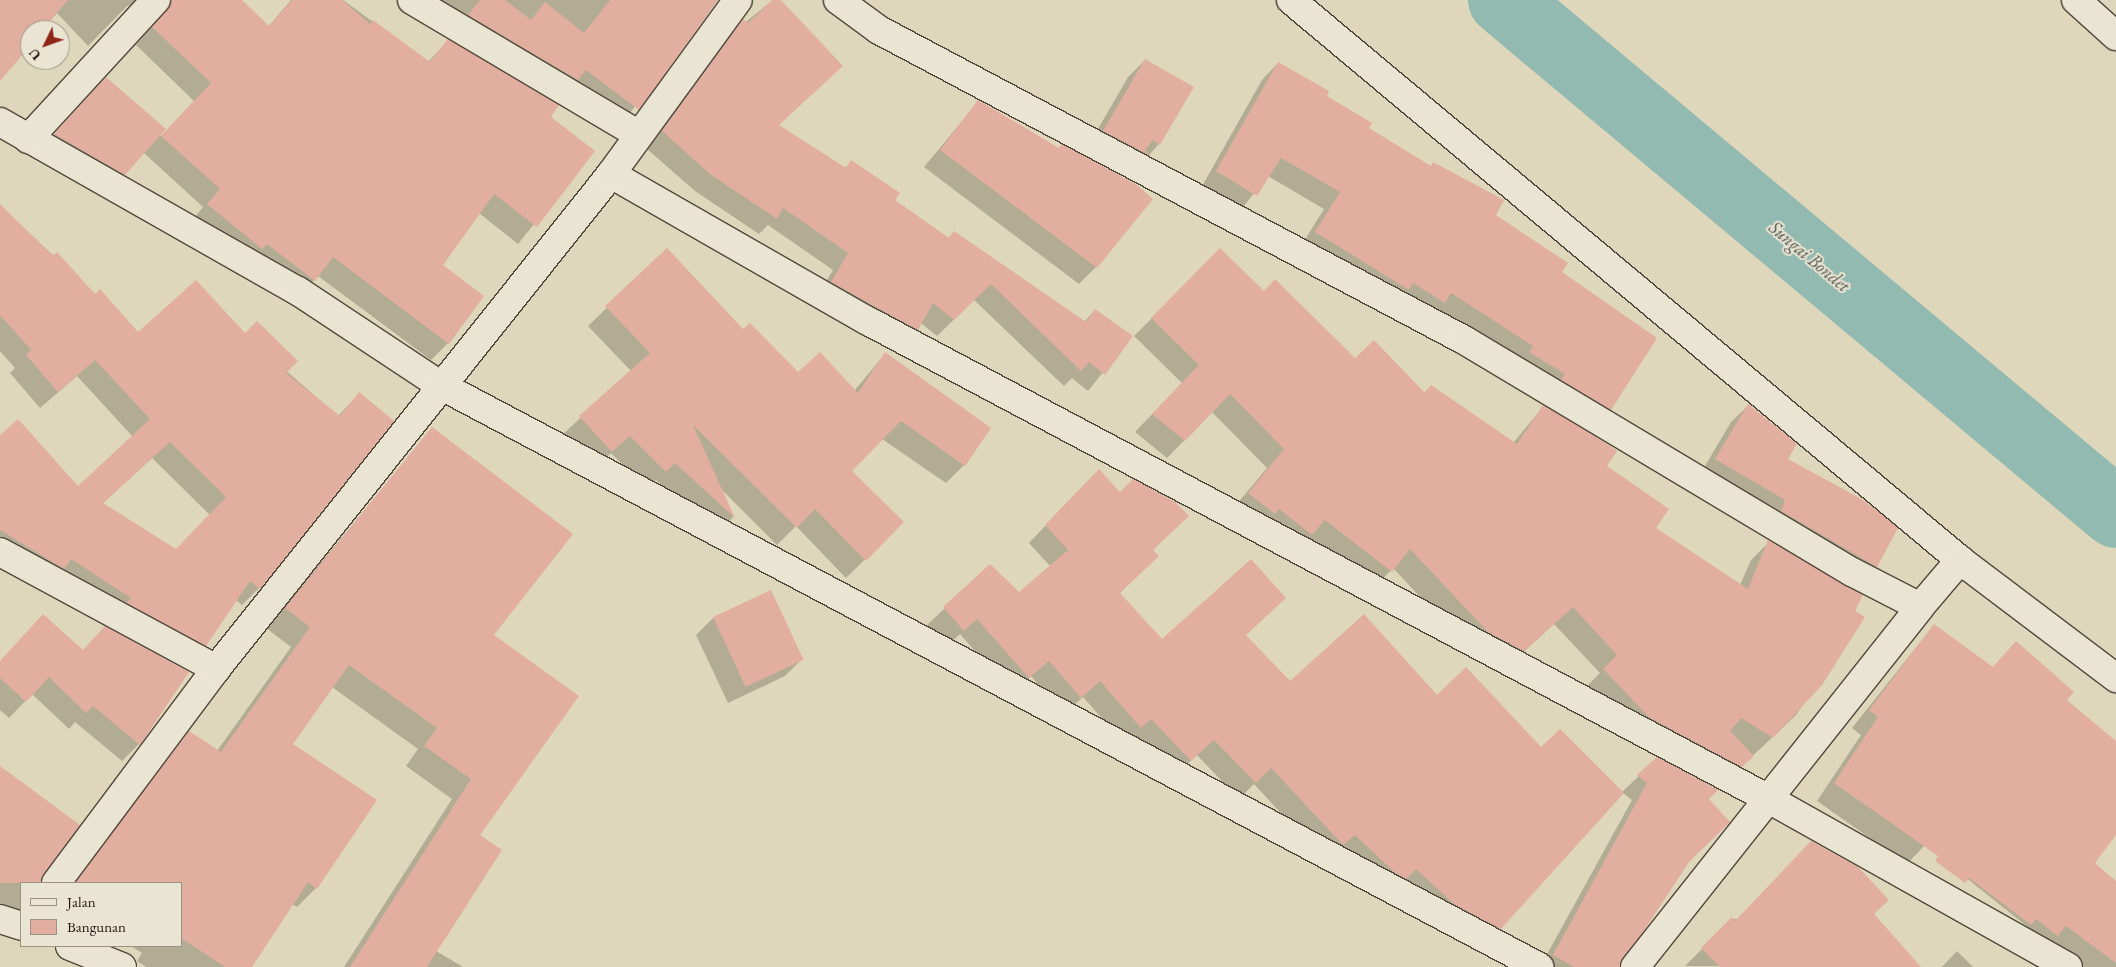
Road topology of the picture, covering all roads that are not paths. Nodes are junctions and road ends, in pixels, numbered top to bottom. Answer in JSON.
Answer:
{"nodes":[{"id":1,"x":156,"y":0,"type":"edge"},
{"id":2,"x":412,"y":0,"type":"edge"},
{"id":3,"x":738,"y":0,"type":"edge"},
{"id":4,"x":838,"y":0,"type":"edge"},
{"id":5,"x":1291,"y":0,"type":"edge"},
{"id":6,"x":2076,"y":0,"type":"edge"},
{"id":7,"x":2116,"y":36,"type":"edge"},
{"id":8,"x":0,"y":122,"type":"edge"},
{"id":9,"x":638,"y":134,"type":"junction"},
{"id":10,"x":28,"y":139,"type":"junction"},
{"id":11,"x":611,"y":174,"type":"junction"},
{"id":12,"x":440,"y":385,"type":"junction"},
{"id":13,"x":0,"y":552,"type":"edge"},
{"id":14,"x":1960,"y":560,"type":"junction"},
{"id":15,"x":1920,"y":607,"type":"junction"},
{"id":16,"x":216,"y":669,"type":"junction"},
{"id":17,"x":2116,"y":678,"type":"edge"},
{"id":18,"x":1766,"y":798,"type":"junction"},
{"id":19,"x":57,"y":882,"type":"edge"},
{"id":20,"x":0,"y":919,"type":"edge"},
{"id":21,"x":20,"y":926,"type":"edge"},
{"id":22,"x":72,"y":947,"type":"edge"},
{"id":23,"x":122,"y":967,"type":"edge"},
{"id":24,"x":1540,"y":967,"type":"edge"},
{"id":25,"x":1635,"y":967,"type":"edge"},
{"id":26,"x":2068,"y":967,"type":"edge"}],
"edges":[{"from":1,"to":10,"type":"street"},
{"from":2,"to":9,"type":"street"},
{"from":3,"to":9,"type":"street"},
{"from":4,"to":15,"type":"street"},
{"from":5,"to":14,"type":"street"},
{"from":6,"to":7,"type":"street"},
{"from":8,"to":10,"type":"street"},
{"from":9,"to":11,"type":"street"},
{"from":10,"to":12,"type":"street"},
{"from":11,"to":12,"type":"street"},
{"from":11,"to":18,"type":"street"},
{"from":12,"to":16,"type":"street"},
{"from":12,"to":24,"type":"street"},
{"from":13,"to":16,"type":"street"},
{"from":14,"to":15,"type":"street"},
{"from":14,"to":17,"type":"street"},
{"from":15,"to":18,"type":"street"},
{"from":16,"to":19,"type":"street"},
{"from":18,"to":25,"type":"street"},
{"from":18,"to":26,"type":"street"},
{"from":20,"to":21,"type":"street"},
{"from":22,"to":23,"type":"street"}]}
